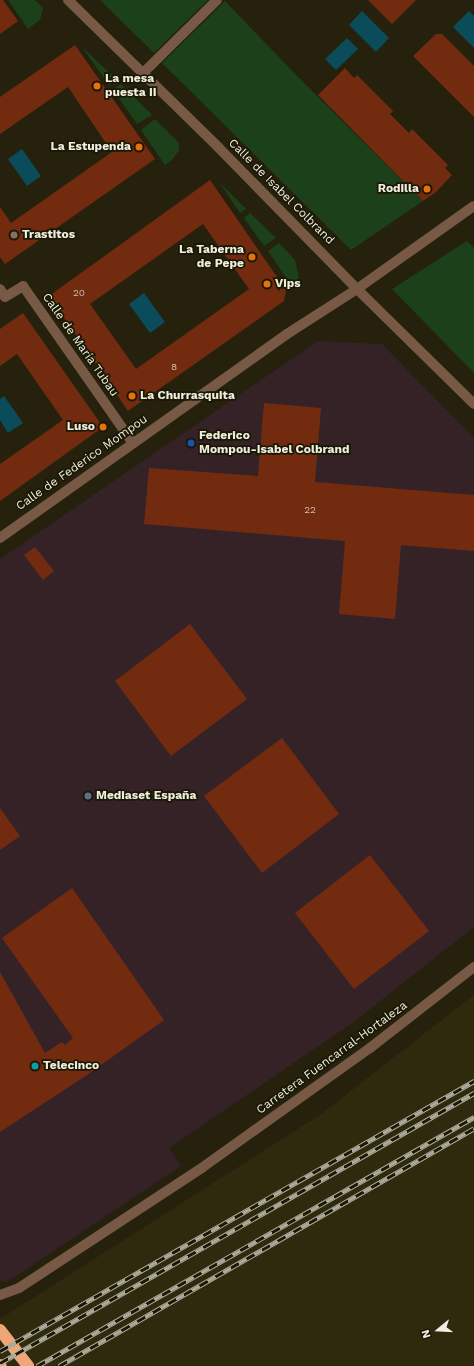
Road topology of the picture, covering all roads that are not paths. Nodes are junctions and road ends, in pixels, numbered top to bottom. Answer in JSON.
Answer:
{"nodes":[{"id":1,"x":68,"y":0,"type":"edge"},
{"id":2,"x":217,"y":0,"type":"edge"},
{"id":3,"x":142,"y":74,"type":"junction"},
{"id":4,"x":474,"y":206,"type":"edge"},
{"id":5,"x":357,"y":289,"type":"junction"},
{"id":6,"x":0,"y":290,"type":"edge"},
{"id":7,"x":474,"y":404,"type":"edge"},
{"id":8,"x":133,"y":443,"type":"junction"},
{"id":9,"x":0,"y":538,"type":"edge"},
{"id":10,"x":474,"y":967,"type":"edge"},
{"id":11,"x":0,"y":1295,"type":"edge"},
{"id":12,"x":0,"y":1330,"type":"edge"},
{"id":13,"x":28,"y":1366,"type":"edge"}],
"edges":[{"from":1,"to":3,"type":"street","name":"Calle de Isabel Colbrand"},
{"from":2,"to":3,"type":"street"},
{"from":3,"to":5,"type":"street","name":"Calle de Isabel Colbrand"},
{"from":4,"to":5,"type":"street","name":"Calle de Federico Mompou"},
{"from":5,"to":7,"type":"street","name":"Calle de Isabel Colbrand"},
{"from":5,"to":8,"type":"street","name":"Calle de Federico Mompou"},
{"from":6,"to":8,"type":"street","name":"Calle de María Tubau"},
{"from":8,"to":9,"type":"street","name":"Calle de Federico Mompou"},
{"from":10,"to":11,"type":"street","name":"Carretera Fuencarral-Hortaleza"},
{"from":12,"to":13,"type":"highway"}]}
